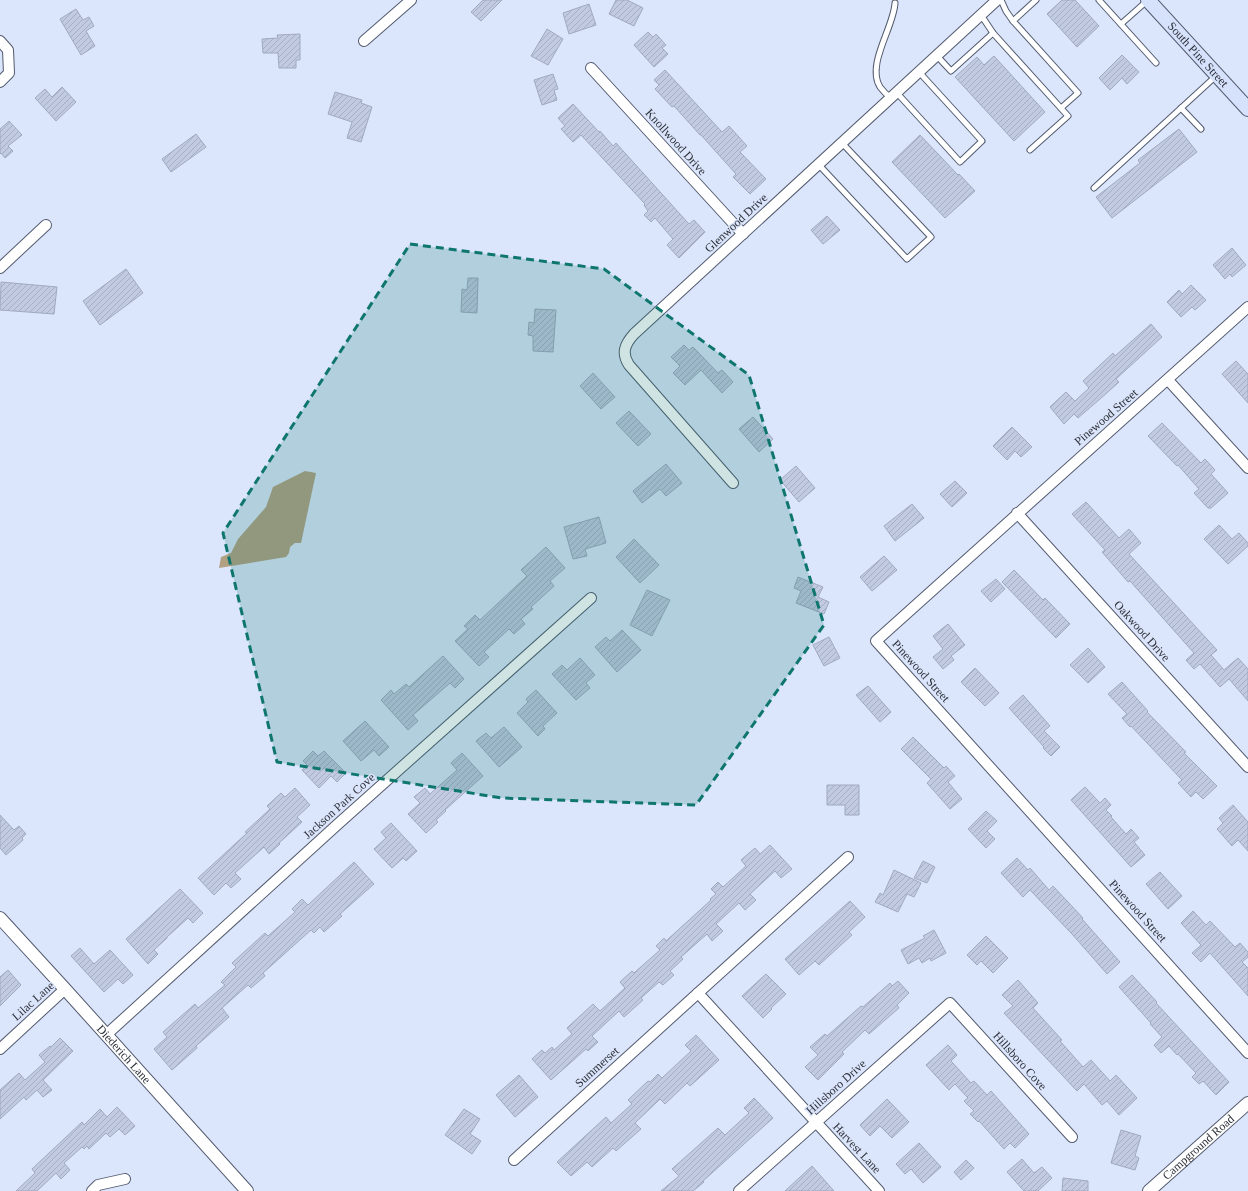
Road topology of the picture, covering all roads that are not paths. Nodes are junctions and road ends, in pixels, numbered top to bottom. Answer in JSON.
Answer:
{"nodes":[{"id":1,"x":411,"y":0,"type":"edge"},
{"id":2,"x":997,"y":0,"type":"edge"},
{"id":3,"x":1001,"y":0,"type":"edge"},
{"id":4,"x":1036,"y":0,"type":"edge"},
{"id":5,"x":1108,"y":0,"type":"edge"},
{"id":6,"x":1148,"y":0,"type":"edge"},
{"id":7,"x":1101,"y":2,"type":"edge"},
{"id":8,"x":895,"y":3,"type":"dead end"},
{"id":9,"x":981,"y":15,"type":"junction"},
{"id":10,"x":1013,"y":21,"type":"junction"},
{"id":11,"x":1121,"y":24,"type":"junction"},
{"id":12,"x":994,"y":33,"type":"junction"},
{"id":13,"x":0,"y":41,"type":"edge"},
{"id":14,"x":364,"y":41,"type":"dead end"},
{"id":15,"x":937,"y":56,"type":"junction"},
{"id":16,"x":1156,"y":63,"type":"dead end"},
{"id":17,"x":591,"y":68,"type":"dead end"},
{"id":18,"x":919,"y":72,"type":"junction"},
{"id":19,"x":1217,"y":75,"type":"junction"},
{"id":20,"x":0,"y":82,"type":"edge"},
{"id":21,"x":894,"y":96,"type":"junction"},
{"id":22,"x":1061,"y":108,"type":"junction"},
{"id":23,"x":1181,"y":108,"type":"junction"},
{"id":24,"x":1248,"y":110,"type":"edge"},
{"id":25,"x":1201,"y":129,"type":"dead end"},
{"id":26,"x":842,"y":142,"type":"junction"},
{"id":27,"x":1030,"y":150,"type":"dead end"},
{"id":28,"x":818,"y":165,"type":"junction"},
{"id":29,"x":1094,"y":188,"type":"dead end"},
{"id":30,"x":46,"y":225,"type":"dead end"},
{"id":31,"x":743,"y":234,"type":"junction"},
{"id":32,"x":0,"y":268,"type":"edge"},
{"id":33,"x":1248,"y":307,"type":"edge"},
{"id":34,"x":1168,"y":380,"type":"junction"},
{"id":35,"x":1248,"y":468,"type":"edge"},
{"id":36,"x":733,"y":483,"type":"dead end"},
{"id":37,"x":1017,"y":513,"type":"junction"},
{"id":38,"x":591,"y":598,"type":"dead end"},
{"id":39,"x":1248,"y":767,"type":"edge"},
{"id":40,"x":848,"y":857,"type":"dead end"},
{"id":41,"x":0,"y":918,"type":"edge"},
{"id":42,"x":65,"y":989,"type":"junction"},
{"id":43,"x":698,"y":993,"type":"junction"},
{"id":44,"x":950,"y":1002,"type":"joint"},
{"id":45,"x":106,"y":1035,"type":"junction"},
{"id":46,"x":0,"y":1049,"type":"edge"},
{"id":47,"x":1248,"y":1053,"type":"edge"},
{"id":48,"x":1248,"y":1103,"type":"edge"},
{"id":49,"x":816,"y":1122,"type":"junction"},
{"id":50,"x":1072,"y":1137,"type":"dead end"},
{"id":51,"x":514,"y":1160,"type":"dead end"},
{"id":52,"x":125,"y":1180,"type":"dead end"},
{"id":53,"x":92,"y":1191,"type":"edge"},
{"id":54,"x":247,"y":1191,"type":"edge"},
{"id":55,"x":739,"y":1191,"type":"edge"},
{"id":56,"x":879,"y":1191,"type":"edge"},
{"id":57,"x":1149,"y":1191,"type":"edge"}],
"edges":[{"from":1,"to":14,"type":"street"},
{"from":2,"to":9,"type":"street","name":"Glenwood Drive"},
{"from":3,"to":10,"type":"lane"},
{"from":4,"to":10,"type":"lane"},
{"from":5,"to":7,"type":"lane"},
{"from":6,"to":11,"type":"lane"},
{"from":6,"to":19,"type":"main road","name":"South Pine Street"},
{"from":7,"to":11,"type":"lane"},
{"from":8,"to":21,"type":"lane"},
{"from":9,"to":12,"type":"lane"},
{"from":9,"to":15,"type":"street","name":"Glenwood Drive"},
{"from":10,"to":22,"type":"lane"},
{"from":11,"to":16,"type":"lane"},
{"from":12,"to":15,"type":"lane"},
{"from":12,"to":22,"type":"lane"},
{"from":13,"to":20,"type":"street"},
{"from":15,"to":18,"type":"street","name":"Glenwood Drive"},
{"from":17,"to":31,"type":"street","name":"Knollwood Drive"},
{"from":18,"to":21,"type":"street","name":"Glenwood Drive"},
{"from":18,"to":21,"type":"lane"},
{"from":19,"to":23,"type":"lane"},
{"from":19,"to":24,"type":"main road","name":"South Pine Street"},
{"from":21,"to":26,"type":"street","name":"Glenwood Drive"},
{"from":22,"to":27,"type":"lane"},
{"from":23,"to":25,"type":"lane"},
{"from":23,"to":29,"type":"lane"},
{"from":26,"to":28,"type":"street","name":"Glenwood Drive"},
{"from":26,"to":28,"type":"lane"},
{"from":28,"to":31,"type":"street","name":"Glenwood Drive"},
{"from":30,"to":32,"type":"street"},
{"from":31,"to":36,"type":"street","name":"Glenwood Drive"},
{"from":33,"to":34,"type":"street","name":"Pinewood Street"},
{"from":34,"to":35,"type":"street"},
{"from":34,"to":37,"type":"street","name":"Pinewood Street"},
{"from":37,"to":39,"type":"street","name":"Oakwood Drive"},
{"from":37,"to":47,"type":"street","name":"Pinewood Street"},
{"from":38,"to":45,"type":"street","name":"Jackson Park Cove"},
{"from":40,"to":43,"type":"street","name":"Summerset"},
{"from":41,"to":42,"type":"street","name":"Diederich Lane"},
{"from":42,"to":45,"type":"street","name":"Diederich Lane"},
{"from":42,"to":46,"type":"street","name":"Lilac Lane"},
{"from":43,"to":49,"type":"street"},
{"from":43,"to":51,"type":"street","name":"Summerset"},
{"from":44,"to":49,"type":"street","name":"Hillsboro Drive"},
{"from":44,"to":50,"type":"street","name":"Hillsboro Cove"},
{"from":45,"to":54,"type":"street","name":"Diederich Lane"},
{"from":48,"to":57,"type":"street","name":"Campground Road"},
{"from":49,"to":55,"type":"street","name":"Hillsboro Drive"},
{"from":49,"to":56,"type":"street","name":"Harvest Lane"},
{"from":52,"to":53,"type":"street"}]}
